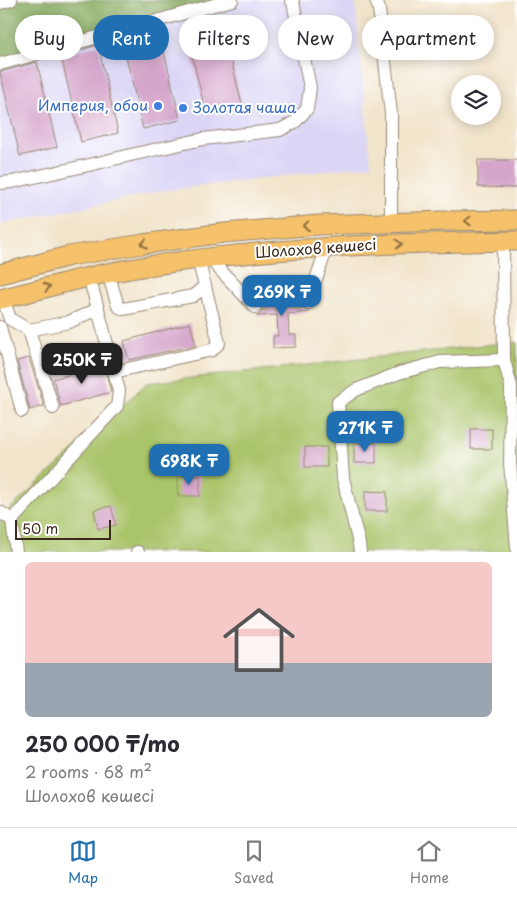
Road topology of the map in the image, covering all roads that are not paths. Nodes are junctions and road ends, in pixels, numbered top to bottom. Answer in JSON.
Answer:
{"nodes":[{"id":1,"x":11,"y":0,"type":"edge"},
{"id":2,"x":232,"y":0,"type":"edge"},
{"id":3,"x":291,"y":0,"type":"edge"},
{"id":4,"x":376,"y":0,"type":"edge"},
{"id":5,"x":0,"y":3,"type":"edge"},
{"id":6,"x":0,"y":64,"type":"edge"},
{"id":7,"x":0,"y":184,"type":"edge"},
{"id":8,"x":517,"y":220,"type":"edge"},
{"id":9,"x":391,"y":223,"type":"junction"},
{"id":10,"x":510,"y":241,"type":"edge"},
{"id":11,"x":327,"y":247,"type":"junction"},
{"id":12,"x":204,"y":258,"type":"junction"},
{"id":13,"x":108,"y":273,"type":"junction"},
{"id":14,"x":0,"y":274,"type":"edge"},
{"id":15,"x":89,"y":277,"type":"junction"},
{"id":16,"x":205,"y":286,"type":"junction"},
{"id":17,"x":1,"y":299,"type":"edge"},
{"id":18,"x":308,"y":302,"type":"dead end"},
{"id":19,"x":255,"y":307,"type":"dead end"},
{"id":20,"x":98,"y":309,"type":"junction"},
{"id":21,"x":0,"y":328,"type":"edge"},
{"id":22,"x":29,"y":330,"type":"junction"},
{"id":23,"x":504,"y":360,"type":"junction"},
{"id":24,"x":114,"y":372,"type":"junction"},
{"id":25,"x":53,"y":408,"type":"dead end"},
{"id":26,"x":22,"y":411,"type":"dead end"},
{"id":27,"x":0,"y":512,"type":"edge"},
{"id":28,"x":12,"y":520,"type":"junction"},
{"id":29,"x":517,"y":548,"type":"edge"},
{"id":30,"x":16,"y":552,"type":"edge"},
{"id":31,"x":360,"y":552,"type":"edge"}],
"edges":[{"from":1,"to":5,"type":"street"},
{"from":2,"to":6,"type":"street"},
{"from":3,"to":7,"type":"street"},
{"from":4,"to":9,"type":"street"},
{"from":8,"to":9,"type":"highway","name":"Шолохов көшесі","one_way":true},
{"from":9,"to":14,"type":"highway","name":"Шолохов көшесі","one_way":true},
{"from":11,"to":10,"type":"highway","name":"Шолохов көшесі","one_way":true},
{"from":10,"to":23,"type":"street"},
{"from":11,"to":12,"type":"highway","name":"Шолохов көшесі"},
{"from":11,"to":18,"type":"street"},
{"from":12,"to":13,"type":"highway","name":"Шолохов көшесі"},
{"from":12,"to":16,"type":"street"},
{"from":12,"to":19,"type":"street"},
{"from":13,"to":15,"type":"highway","name":"Шолохов көшесі"},
{"from":13,"to":16,"type":"street"},
{"from":17,"to":15,"type":"highway","name":"Шолохов көшесі","one_way":true},
{"from":15,"to":20,"type":"street"},
{"from":16,"to":24,"type":"street"},
{"from":17,"to":22,"type":"street"},
{"from":20,"to":22,"type":"street"},
{"from":20,"to":24,"type":"street"},
{"from":21,"to":26,"type":"street"},
{"from":22,"to":25,"type":"street"},
{"from":23,"to":29,"type":"street"},
{"from":23,"to":31,"type":"street"},
{"from":24,"to":28,"type":"street"},
{"from":27,"to":28,"type":"street"},
{"from":28,"to":30,"type":"street"}]}
